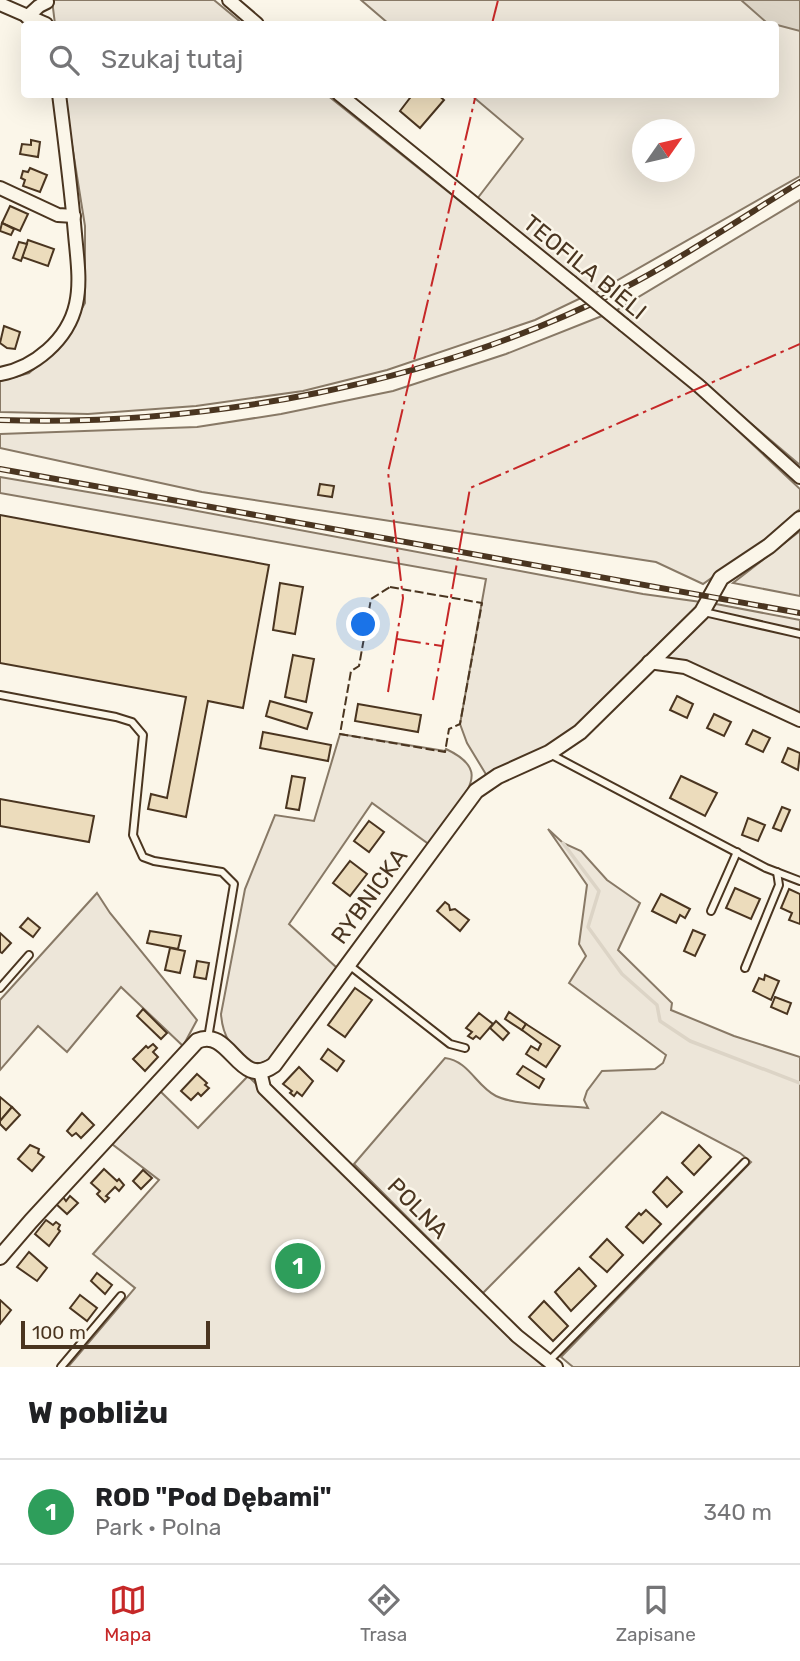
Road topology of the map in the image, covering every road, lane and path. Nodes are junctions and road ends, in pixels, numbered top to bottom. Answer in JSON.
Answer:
{"nodes":[{"id":1,"x":229,"y":0,"type":"edge"},
{"id":2,"x":47,"y":1,"type":"edge"},
{"id":3,"x":0,"y":4,"type":"edge"},
{"id":4,"x":27,"y":17,"type":"junction"},
{"id":5,"x":39,"y":21,"type":"edge"},
{"id":6,"x":48,"y":21,"type":"edge"},
{"id":7,"x":254,"y":21,"type":"edge"},
{"id":8,"x":59,"y":98,"type":"edge"},
{"id":9,"x":344,"y":98,"type":"edge"},
{"id":10,"x":0,"y":188,"type":"edge"},
{"id":11,"x":74,"y":216,"type":"junction"},
{"id":12,"x":0,"y":374,"type":"edge"},
{"id":13,"x":800,"y":477,"type":"edge"},
{"id":14,"x":800,"y":519,"type":"edge"},
{"id":15,"x":702,"y":612,"type":"junction"},
{"id":16,"x":800,"y":634,"type":"edge"},
{"id":17,"x":649,"y":662,"type":"junction"},
{"id":18,"x":0,"y":695,"type":"edge"},
{"id":19,"x":800,"y":720,"type":"edge"},
{"id":20,"x":549,"y":753,"type":"junction"},
{"id":21,"x":737,"y":852,"type":"junction"},
{"id":22,"x":777,"y":872,"type":"junction"},
{"id":23,"x":800,"y":881,"type":"edge"},
{"id":24,"x":711,"y":911,"type":"dead end"},
{"id":25,"x":29,"y":955,"type":"dead end"},
{"id":26,"x":347,"y":964,"type":"junction"},
{"id":27,"x":746,"y":968,"type":"dead end"},
{"id":28,"x":0,"y":988,"type":"edge"},
{"id":29,"x":208,"y":1038,"type":"junction"},
{"id":30,"x":465,"y":1048,"type":"dead end"},
{"id":31,"x":260,"y":1071,"type":"junction"},
{"id":32,"x":745,"y":1162,"type":"dead end"},
{"id":33,"x":0,"y":1257,"type":"edge"},
{"id":34,"x":121,"y":1296,"type":"dead end"},
{"id":35,"x":553,"y":1364,"type":"edge"},
{"id":36,"x":61,"y":1367,"type":"edge"}],
"edges":[{"from":1,"to":7,"type":"street"},
{"from":2,"to":4,"type":"street"},
{"from":2,"to":6,"type":"street"},
{"from":3,"to":4,"type":"street"},
{"from":4,"to":5,"type":"street"},
{"from":8,"to":11,"type":"street"},
{"from":9,"to":13,"type":"street","name":"TEOFILA BIELI","bridge":true},
{"from":10,"to":11,"type":"street"},
{"from":11,"to":12,"type":"street"},
{"from":14,"to":15,"type":"street","name":"RYBNICKA"},
{"from":15,"to":16,"type":"lane"},
{"from":15,"to":17,"type":"street","name":"RYBNICKA"},
{"from":17,"to":19,"type":"street"},
{"from":17,"to":20,"type":"street","name":"RYBNICKA"},
{"from":18,"to":29,"type":"lane"},
{"from":20,"to":21,"type":"lane"},
{"from":20,"to":26,"type":"street","name":"RYBNICKA"},
{"from":21,"to":22,"type":"lane"},
{"from":21,"to":24,"type":"lane"},
{"from":22,"to":23,"type":"lane"},
{"from":22,"to":27,"type":"lane"},
{"from":25,"to":28,"type":"lane"},
{"from":26,"to":30,"type":"lane"},
{"from":26,"to":31,"type":"street","name":"RYBNICKA"},
{"from":29,"to":31,"type":"street"},
{"from":29,"to":33,"type":"street"},
{"from":31,"to":35,"type":"street","name":"POLNA"},
{"from":32,"to":35,"type":"lane"},
{"from":34,"to":36,"type":"lane"}]}
